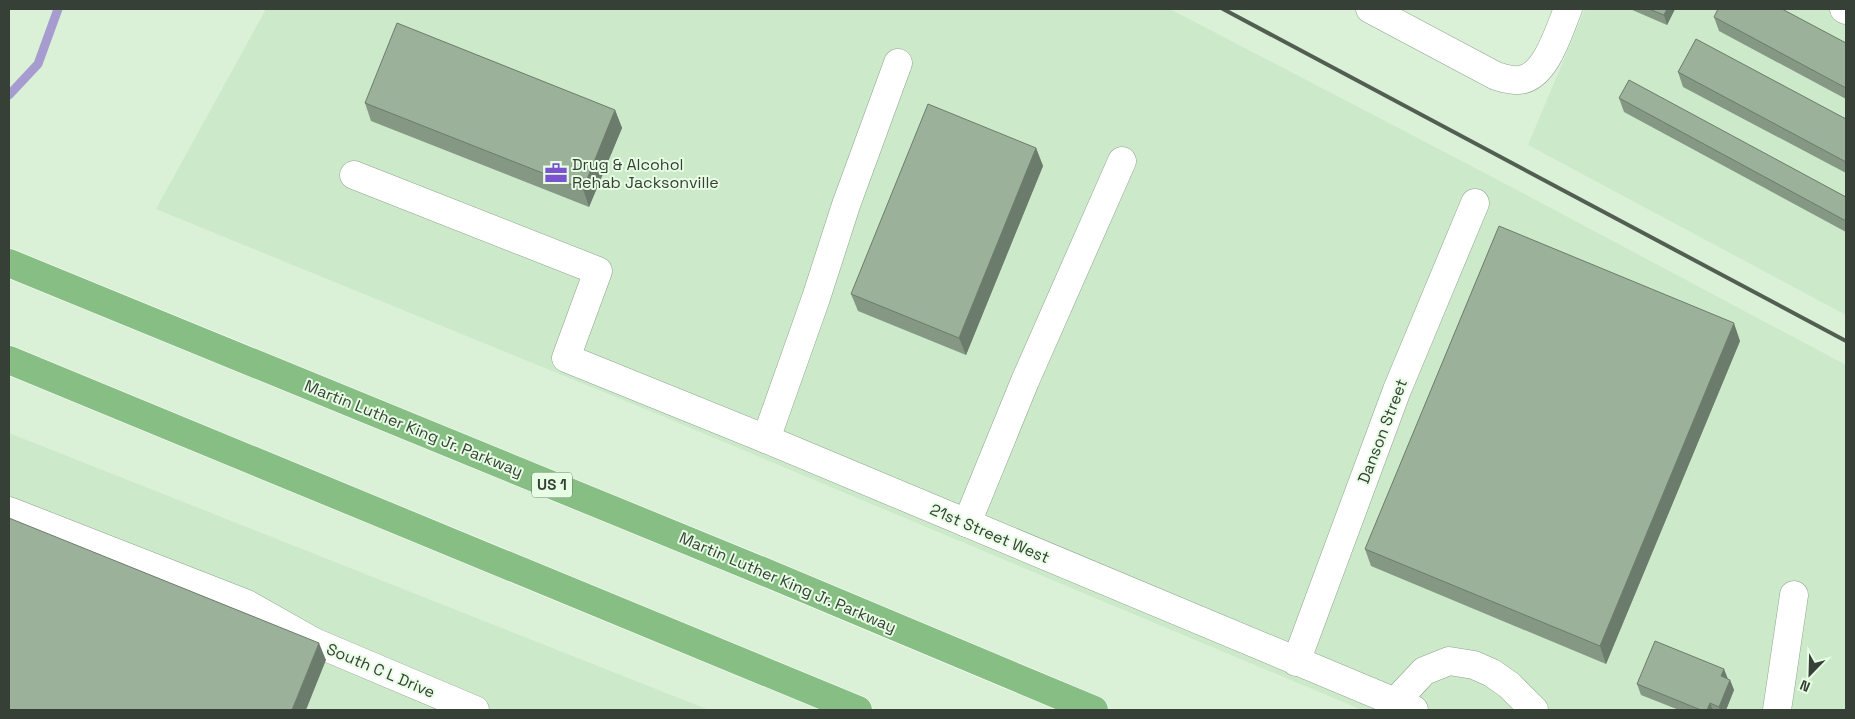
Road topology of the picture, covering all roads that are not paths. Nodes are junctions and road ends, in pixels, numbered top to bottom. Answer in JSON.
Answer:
{"nodes":[{"id":1,"x":1370,"y":9,"type":"edge"},
{"id":2,"x":1568,"y":9,"type":"edge"},
{"id":3,"x":898,"y":64,"type":"dead end"},
{"id":4,"x":1122,"y":161,"type":"dead end"},
{"id":5,"x":354,"y":175,"type":"dead end"},
{"id":6,"x":1475,"y":203,"type":"dead end"},
{"id":7,"x":9,"y":263,"type":"edge"},
{"id":8,"x":9,"y":360,"type":"edge"},
{"id":9,"x":766,"y":439,"type":"junction"},
{"id":10,"x":9,"y":510,"type":"edge"},
{"id":11,"x":967,"y":523,"type":"junction"},
{"id":12,"x":1794,"y":595,"type":"dead end"},
{"id":13,"x":1296,"y":662,"type":"junction"},
{"id":14,"x":1405,"y":706,"type":"edge"},
{"id":15,"x":475,"y":710,"type":"edge"},
{"id":16,"x":858,"y":710,"type":"edge"},
{"id":17,"x":1094,"y":710,"type":"edge"},
{"id":18,"x":1534,"y":710,"type":"edge"},
{"id":19,"x":1777,"y":710,"type":"edge"}],
"edges":[{"from":1,"to":2,"type":"street"},
{"from":3,"to":9,"type":"street"},
{"from":4,"to":11,"type":"street"},
{"from":5,"to":9,"type":"street","name":"21st Street West"},
{"from":6,"to":13,"type":"street","name":"Danson Street"},
{"from":7,"to":17,"type":"highway","name":"Martin Luther King Jr. Parkway","number":"US 1"},
{"from":8,"to":16,"type":"highway"},
{"from":9,"to":11,"type":"street","name":"21st Street West"},
{"from":10,"to":15,"type":"street","name":"South C L Drive"},
{"from":11,"to":13,"type":"street","name":"21st Street West"},
{"from":12,"to":19,"type":"street"},
{"from":13,"to":14,"type":"street","name":"21st Street West"},
{"from":14,"to":18,"type":"street"}]}
